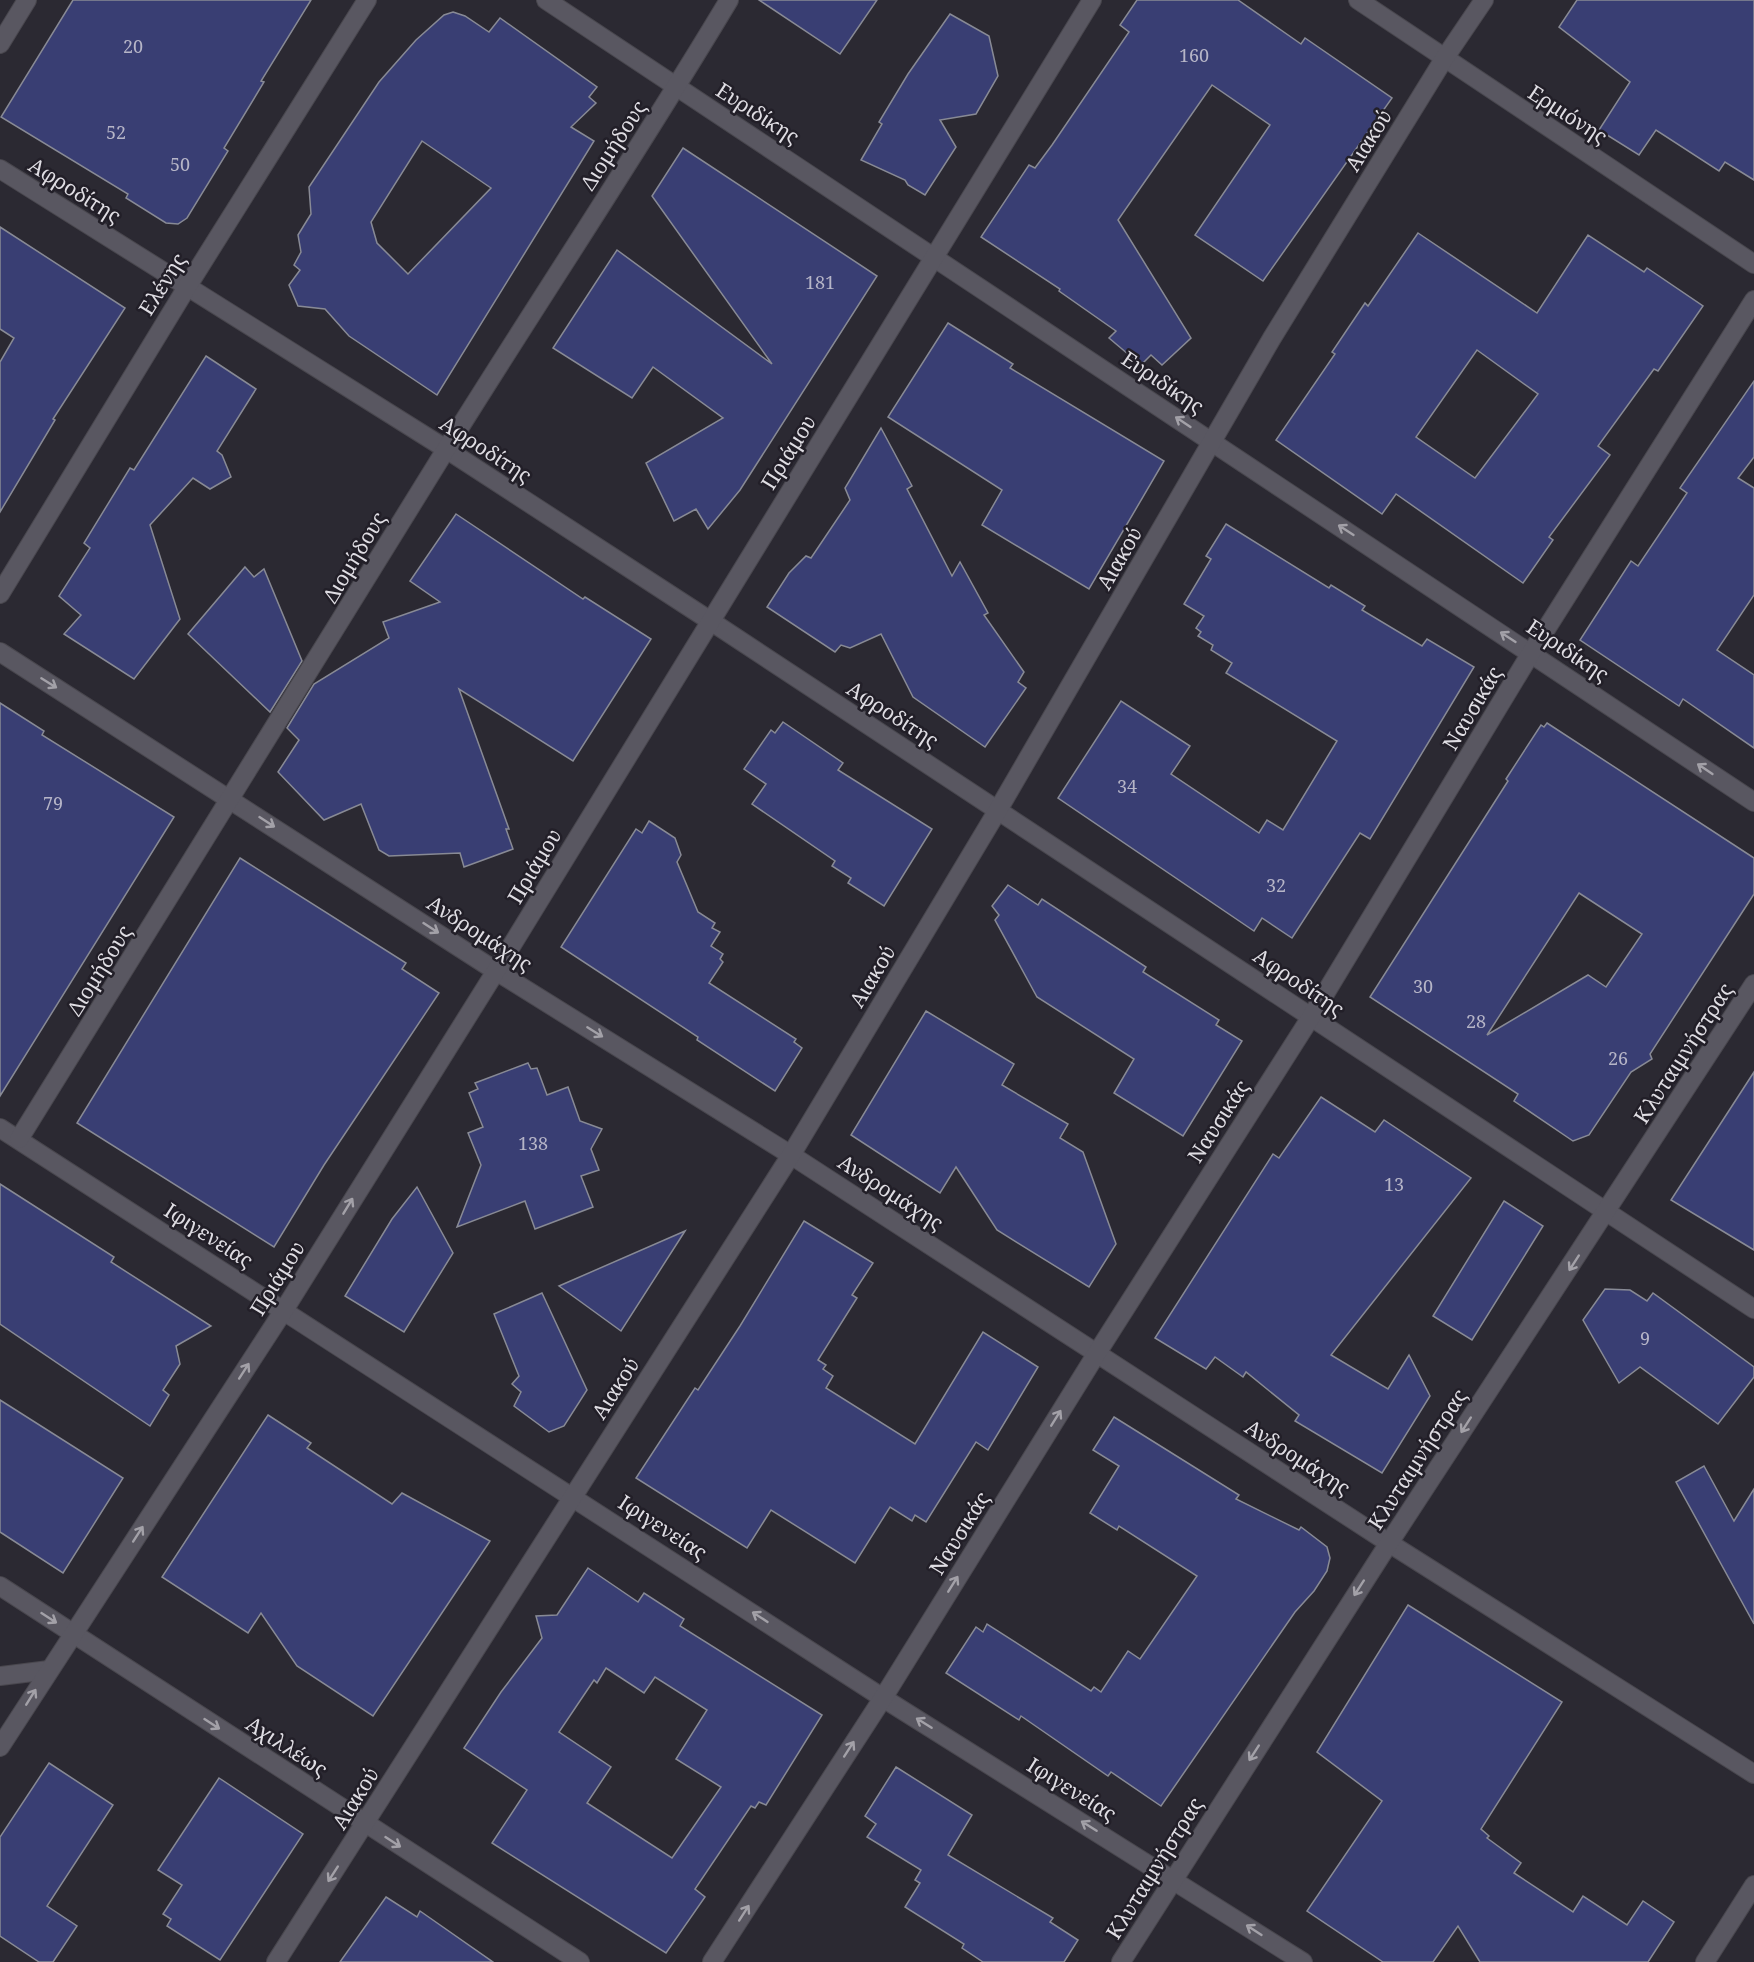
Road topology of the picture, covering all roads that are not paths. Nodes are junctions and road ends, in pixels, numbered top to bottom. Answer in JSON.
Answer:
{"nodes":[{"id":1,"x":27,"y":0,"type":"edge"},
{"id":2,"x":367,"y":0,"type":"edge"},
{"id":3,"x":546,"y":0,"type":"edge"},
{"id":4,"x":729,"y":0,"type":"edge"},
{"id":5,"x":1092,"y":0,"type":"edge"},
{"id":6,"x":1358,"y":0,"type":"edge"},
{"id":7,"x":1484,"y":0,"type":"edge"},
{"id":8,"x":0,"y":44,"type":"edge"},
{"id":9,"x":1444,"y":59,"type":"junction"},
{"id":10,"x":677,"y":87,"type":"junction"},
{"id":11,"x":0,"y":169,"type":"edge"},
{"id":12,"x":937,"y":257,"type":"junction"},
{"id":13,"x":1754,"y":264,"type":"edge"},
{"id":14,"x":187,"y":287,"type":"junction"},
{"id":15,"x":1754,"y":300,"type":"edge"},
{"id":16,"x":1212,"y":442,"type":"junction"},
{"id":17,"x":446,"y":449,"type":"junction"},
{"id":18,"x":0,"y":594,"type":"edge"},
{"id":19,"x":709,"y":620,"type":"junction"},
{"id":20,"x":0,"y":652,"type":"edge"},
{"id":21,"x":1532,"y":652,"type":"junction"},
{"id":22,"x":232,"y":799,"type":"junction"},
{"id":23,"x":1754,"y":802,"type":"edge"},
{"id":24,"x":998,"y":810,"type":"junction"},
{"id":25,"x":496,"y":971,"type":"junction"},
{"id":26,"x":1754,"y":984,"type":"edge"},
{"id":27,"x":1311,"y":1017,"type":"junction"},
{"id":28,"x":0,"y":1128,"type":"edge"},
{"id":29,"x":19,"y":1139,"type":"junction"},
{"id":30,"x":791,"y":1155,"type":"junction"},
{"id":31,"x":1606,"y":1214,"type":"junction"},
{"id":32,"x":1754,"y":1309,"type":"edge"},
{"id":33,"x":284,"y":1310,"type":"junction"},
{"id":34,"x":1097,"y":1353,"type":"junction"},
{"id":35,"x":573,"y":1495,"type":"junction"},
{"id":36,"x":1389,"y":1542,"type":"junction"},
{"id":37,"x":0,"y":1586,"type":"edge"},
{"id":38,"x":73,"y":1633,"type":"junction"},
{"id":39,"x":49,"y":1670,"type":"junction"},
{"id":40,"x":0,"y":1676,"type":"edge"},
{"id":41,"x":883,"y":1698,"type":"junction"},
{"id":42,"x":0,"y":1747,"type":"edge"},
{"id":43,"x":1754,"y":1774,"type":"edge"},
{"id":44,"x":365,"y":1824,"type":"junction"},
{"id":45,"x":1173,"y":1879,"type":"junction"},
{"id":46,"x":1754,"y":1885,"type":"edge"},
{"id":47,"x":276,"y":1962,"type":"edge"},
{"id":48,"x":580,"y":1962,"type":"edge"},
{"id":49,"x":712,"y":1962,"type":"edge"},
{"id":50,"x":1121,"y":1962,"type":"edge"},
{"id":51,"x":1303,"y":1962,"type":"edge"},
{"id":52,"x":1705,"y":1962,"type":"edge"}],
"edges":[{"from":1,"to":8,"type":"street"},
{"from":2,"to":14,"type":"street","name":"Ελένης"},
{"from":3,"to":10,"type":"street","name":"Ευριδίκης"},
{"from":4,"to":10,"type":"street","name":"Διομήδους"},
{"from":5,"to":12,"type":"street","name":"Πριάμου"},
{"from":6,"to":9,"type":"street","name":"Ερμιόνης"},
{"from":7,"to":9,"type":"street","name":"Αιακού"},
{"from":9,"to":13,"type":"street","name":"Ερμιόνης"},
{"from":9,"to":16,"type":"street","name":"Αιακού"},
{"from":10,"to":12,"type":"street","name":"Ευριδίκης"},
{"from":10,"to":17,"type":"street","name":"Διομήδους"},
{"from":11,"to":14,"type":"street","name":"Αφροδίτης"},
{"from":16,"to":12,"type":"street","name":"Ευριδίκης","one_way":true},
{"from":12,"to":19,"type":"street","name":"Πριάμου"},
{"from":14,"to":17,"type":"street","name":"Αφροδίτης"},
{"from":14,"to":18,"type":"street","name":"Ελένης"},
{"from":15,"to":21,"type":"street","name":"Ναυσικάς"},
{"from":21,"to":16,"type":"street","name":"Ευριδίκης","one_way":true},
{"from":16,"to":24,"type":"street","name":"Αιακού"},
{"from":17,"to":19,"type":"street","name":"Αφροδίτης"},
{"from":17,"to":22,"type":"street","name":"Διομήδους"},
{"from":19,"to":24,"type":"street","name":"Αφροδίτης"},
{"from":19,"to":25,"type":"street","name":"Πριάμου"},
{"from":20,"to":22,"type":"street","name":"Ανδρομάχης","one_way":true},
{"from":23,"to":21,"type":"street","name":"Ευριδίκης","one_way":true},
{"from":21,"to":27,"type":"street","name":"Ναυσικάς"},
{"from":22,"to":25,"type":"street","name":"Ανδρομάχης","one_way":true},
{"from":22,"to":29,"type":"street","name":"Διομήδους"},
{"from":24,"to":27,"type":"street","name":"Αφροδίτης"},
{"from":24,"to":30,"type":"street","name":"Αιακού"},
{"from":25,"to":30,"type":"street","name":"Ανδρομάχης","one_way":true},
{"from":33,"to":25,"type":"street","name":"Πριάμου","one_way":true},
{"from":26,"to":31,"type":"street","name":"Κλυταιμνήστρας"},
{"from":27,"to":31,"type":"street","name":"Αφροδίτης"},
{"from":27,"to":34,"type":"street","name":"Ναυσικάς"},
{"from":28,"to":29,"type":"street","name":"Ιφιγενείας"},
{"from":29,"to":33,"type":"street","name":"Ιφιγενείας"},
{"from":30,"to":34,"type":"street","name":"Ανδρομάχης"},
{"from":30,"to":35,"type":"street","name":"Αιακού"},
{"from":31,"to":32,"type":"street","name":"Αφροδίτης"},
{"from":31,"to":36,"type":"street","name":"Κλυταιμνήστρας","one_way":true},
{"from":33,"to":35,"type":"street","name":"Ιφιγενείας"},
{"from":38,"to":33,"type":"street","name":"Πριάμου","one_way":true},
{"from":34,"to":36,"type":"street","name":"Ανδρομάχης"},
{"from":41,"to":34,"type":"street","name":"Ναυσικάς","one_way":true},
{"from":41,"to":35,"type":"street","name":"Ιφιγενείας","one_way":true},
{"from":35,"to":44,"type":"street","name":"Αιακού"},
{"from":36,"to":43,"type":"street","name":"Ανδρομάχης"},
{"from":36,"to":45,"type":"street","name":"Κλυταιμνήστρας","one_way":true},
{"from":37,"to":38,"type":"street","name":"Αχιλλέως","one_way":true},
{"from":38,"to":39,"type":"street","name":"Πριάμου"},
{"from":38,"to":44,"type":"street","name":"Αχιλλέως","one_way":true},
{"from":39,"to":40,"type":"street"},
{"from":42,"to":39,"type":"street","name":"Πριάμου","one_way":true},
{"from":45,"to":41,"type":"street","name":"Ιφιγενείας","one_way":true},
{"from":49,"to":41,"type":"street","name":"Ναυσικάς","one_way":true},
{"from":44,"to":47,"type":"street","name":"Αιακού","one_way":true},
{"from":44,"to":48,"type":"street","name":"Αχιλλέως","one_way":true},
{"from":45,"to":50,"type":"street","name":"Κλυταιμνήστρας"},
{"from":51,"to":45,"type":"street","name":"Ιφιγενείας","one_way":true},
{"from":46,"to":52,"type":"street"}]}
